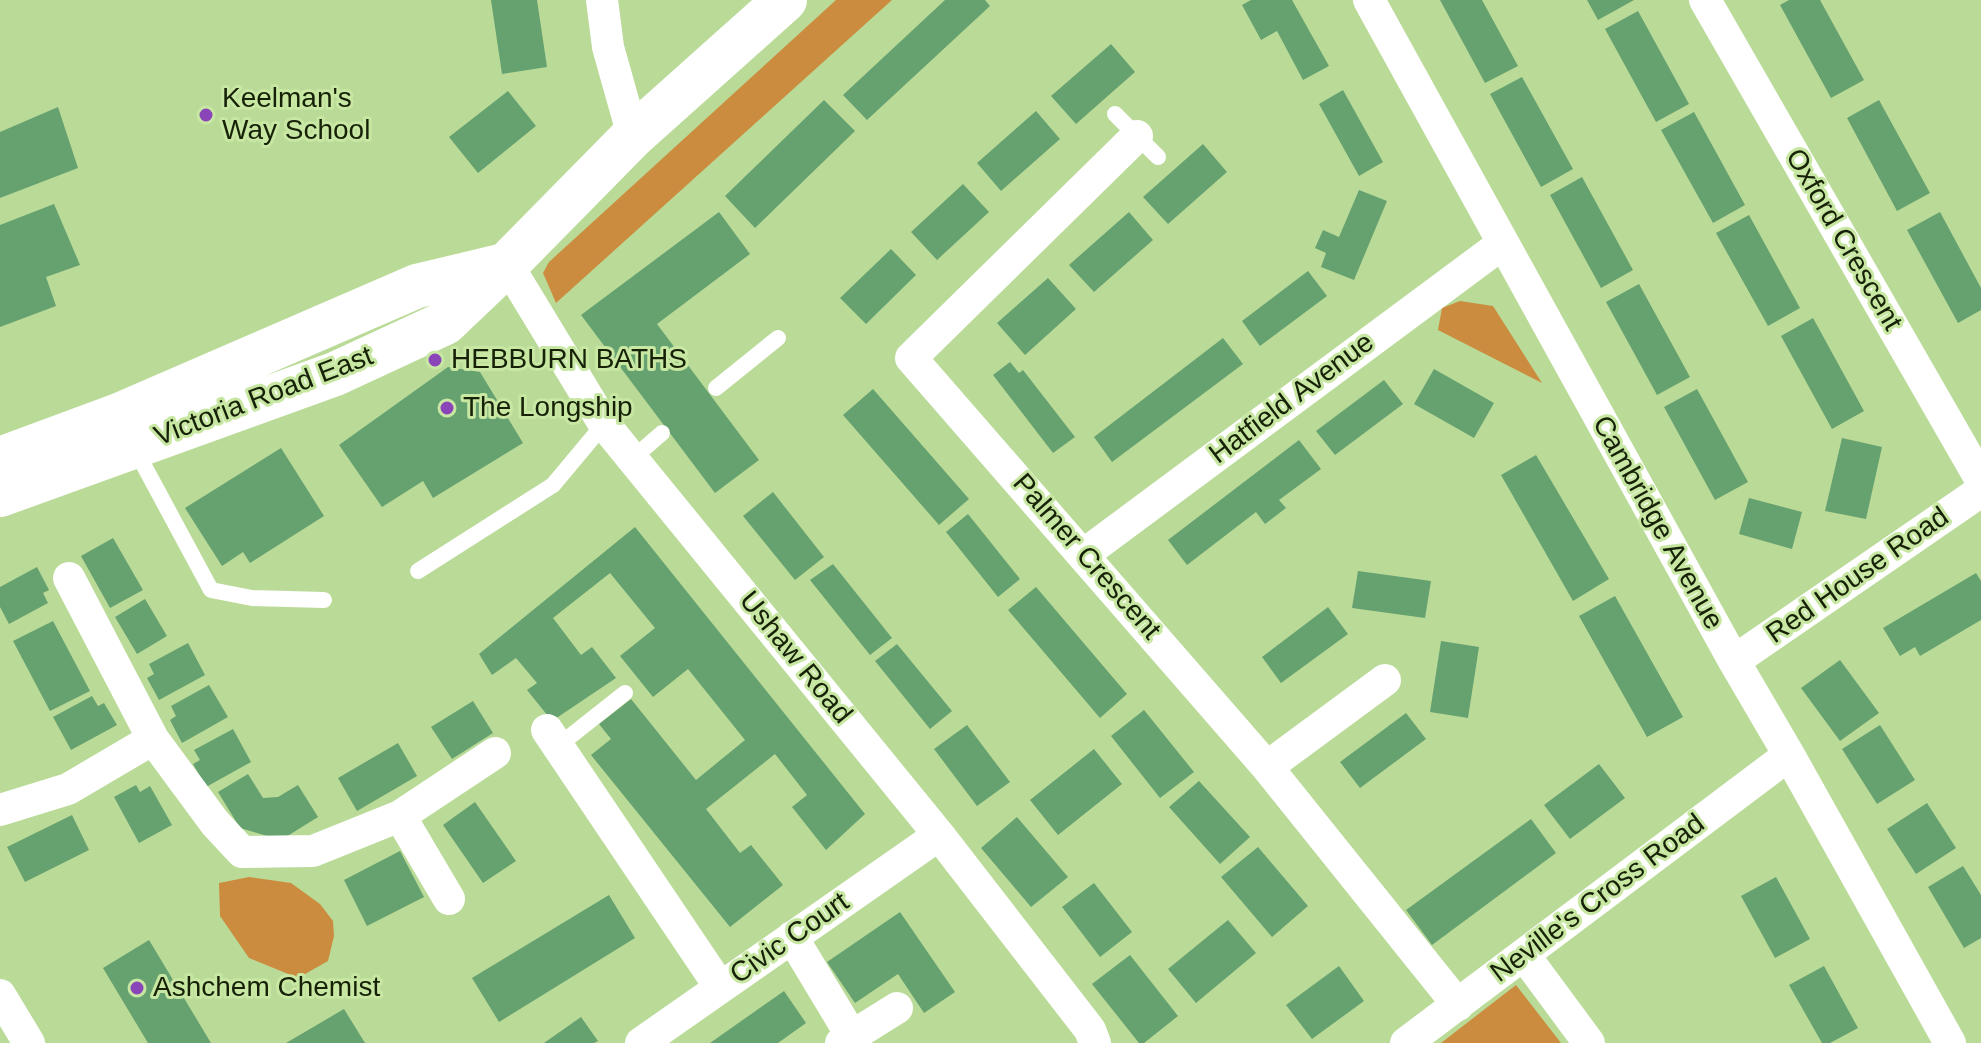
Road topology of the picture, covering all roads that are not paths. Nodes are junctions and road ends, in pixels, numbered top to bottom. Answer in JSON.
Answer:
{"nodes":[{"id":1,"x":602,"y":0,"type":"edge"},
{"id":2,"x":785,"y":0,"type":"edge"},
{"id":3,"x":1369,"y":0,"type":"edge"},
{"id":4,"x":1705,"y":0,"type":"edge"},
{"id":5,"x":633,"y":136,"type":"junction"},
{"id":6,"x":1137,"y":136,"type":"dead end"},
{"id":7,"x":1502,"y":244,"type":"junction"},
{"id":8,"x":507,"y":264,"type":"junction"},
{"id":9,"x":778,"y":338,"type":"dead end"},
{"id":10,"x":716,"y":388,"type":"dead end"},
{"id":11,"x":604,"y":424,"type":"junction"},
{"id":12,"x":126,"y":431,"type":"junction"},
{"id":13,"x":662,"y":433,"type":"dead end"},
{"id":14,"x":0,"y":459,"type":"edge"},
{"id":15,"x":632,"y":459,"type":"junction"},
{"id":16,"x":1981,"y":480,"type":"edge"},
{"id":17,"x":1981,"y":491,"type":"edge"},
{"id":18,"x":0,"y":495,"type":"edge"},
{"id":19,"x":1083,"y":555,"type":"junction"},
{"id":20,"x":418,"y":571,"type":"dead end"},
{"id":21,"x":69,"y":578,"type":"dead end"},
{"id":22,"x":324,"y":600,"type":"dead end"},
{"id":23,"x":1734,"y":661,"type":"junction"},
{"id":24,"x":1385,"y":680,"type":"dead end"},
{"id":25,"x":625,"y":693,"type":"dead end"},
{"id":26,"x":552,"y":738,"type":"joint"},
{"id":27,"x":153,"y":739,"type":"junction"},
{"id":28,"x":495,"y":753,"type":"dead end"},
{"id":29,"x":1789,"y":755,"type":"junction"},
{"id":30,"x":1267,"y":767,"type":"junction"},
{"id":31,"x":0,"y":810,"type":"edge"},
{"id":32,"x":400,"y":816,"type":"junction"},
{"id":33,"x":939,"y":835,"type":"junction"},
{"id":34,"x":449,"y":899,"type":"dead end"},
{"id":35,"x":792,"y":937,"type":"junction"},
{"id":36,"x":1524,"y":955,"type":"junction"},
{"id":37,"x":720,"y":987,"type":"junction"},
{"id":38,"x":0,"y":995,"type":"edge"},
{"id":39,"x":1458,"y":1005,"type":"junction"},
{"id":40,"x":897,"y":1008,"type":"dead end"},
{"id":41,"x":846,"y":1039,"type":"edge"},
{"id":42,"x":29,"y":1043,"type":"edge"},
{"id":43,"x":641,"y":1043,"type":"edge"},
{"id":44,"x":1095,"y":1043,"type":"edge"},
{"id":45,"x":1406,"y":1043,"type":"edge"},
{"id":46,"x":1589,"y":1043,"type":"edge"},
{"id":47,"x":1950,"y":1043,"type":"edge"}],
"edges":[{"from":1,"to":5,"type":"street"},
{"from":2,"to":5,"type":"main road"},
{"from":3,"to":7,"type":"street","name":"Cambridge Avenue"},
{"from":4,"to":16,"type":"street","name":"Oxford Crescent"},
{"from":5,"to":8,"type":"main road"},
{"from":6,"to":19,"type":"street","name":"Palmer Crescent"},
{"from":7,"to":19,"type":"street","name":"Hatfield Avenue"},
{"from":7,"to":23,"type":"street","name":"Cambridge Avenue"},
{"from":8,"to":11,"type":"street","name":"Ushaw Road"},
{"from":8,"to":12,"type":"main road","name":"Victoria Road East"},
{"from":9,"to":10,"type":"lane"},
{"from":11,"to":15,"type":"street","name":"Ushaw Road"},
{"from":11,"to":20,"type":"lane"},
{"from":12,"to":14,"type":"main road","name":"Victoria Road East"},
{"from":12,"to":18,"type":"main road","name":"Victoria Road East"},
{"from":12,"to":22,"type":"lane"},
{"from":13,"to":15,"type":"lane"},
{"from":15,"to":33,"type":"street","name":"Ushaw Road"},
{"from":17,"to":23,"type":"street","name":"Red House Road"},
{"from":19,"to":30,"type":"street","name":"Palmer Crescent"},
{"from":21,"to":27,"type":"street"},
{"from":23,"to":29,"type":"street","name":"Cambridge Avenue"},
{"from":24,"to":30,"type":"street"},
{"from":25,"to":26,"type":"lane"},
{"from":26,"to":37,"type":"street"},
{"from":27,"to":31,"type":"street"},
{"from":27,"to":32,"type":"street"},
{"from":28,"to":32,"type":"street"},
{"from":29,"to":36,"type":"street","name":"Neville's Cross Road"},
{"from":29,"to":47,"type":"street","name":"Cambridge Avenue"},
{"from":30,"to":39,"type":"street","name":"Palmer Crescent"},
{"from":32,"to":34,"type":"street"},
{"from":33,"to":35,"type":"street","name":"Civic Court"},
{"from":33,"to":44,"type":"street","name":"Ushaw Road"},
{"from":35,"to":37,"type":"street","name":"Civic Court"},
{"from":35,"to":41,"type":"street"},
{"from":36,"to":39,"type":"street","name":"Neville's Cross Road"},
{"from":36,"to":46,"type":"street"},
{"from":37,"to":43,"type":"street","name":"Civic Court"},
{"from":38,"to":42,"type":"street"},
{"from":39,"to":45,"type":"street","name":"Neville's Cross Road"},
{"from":40,"to":41,"type":"street"}]}
